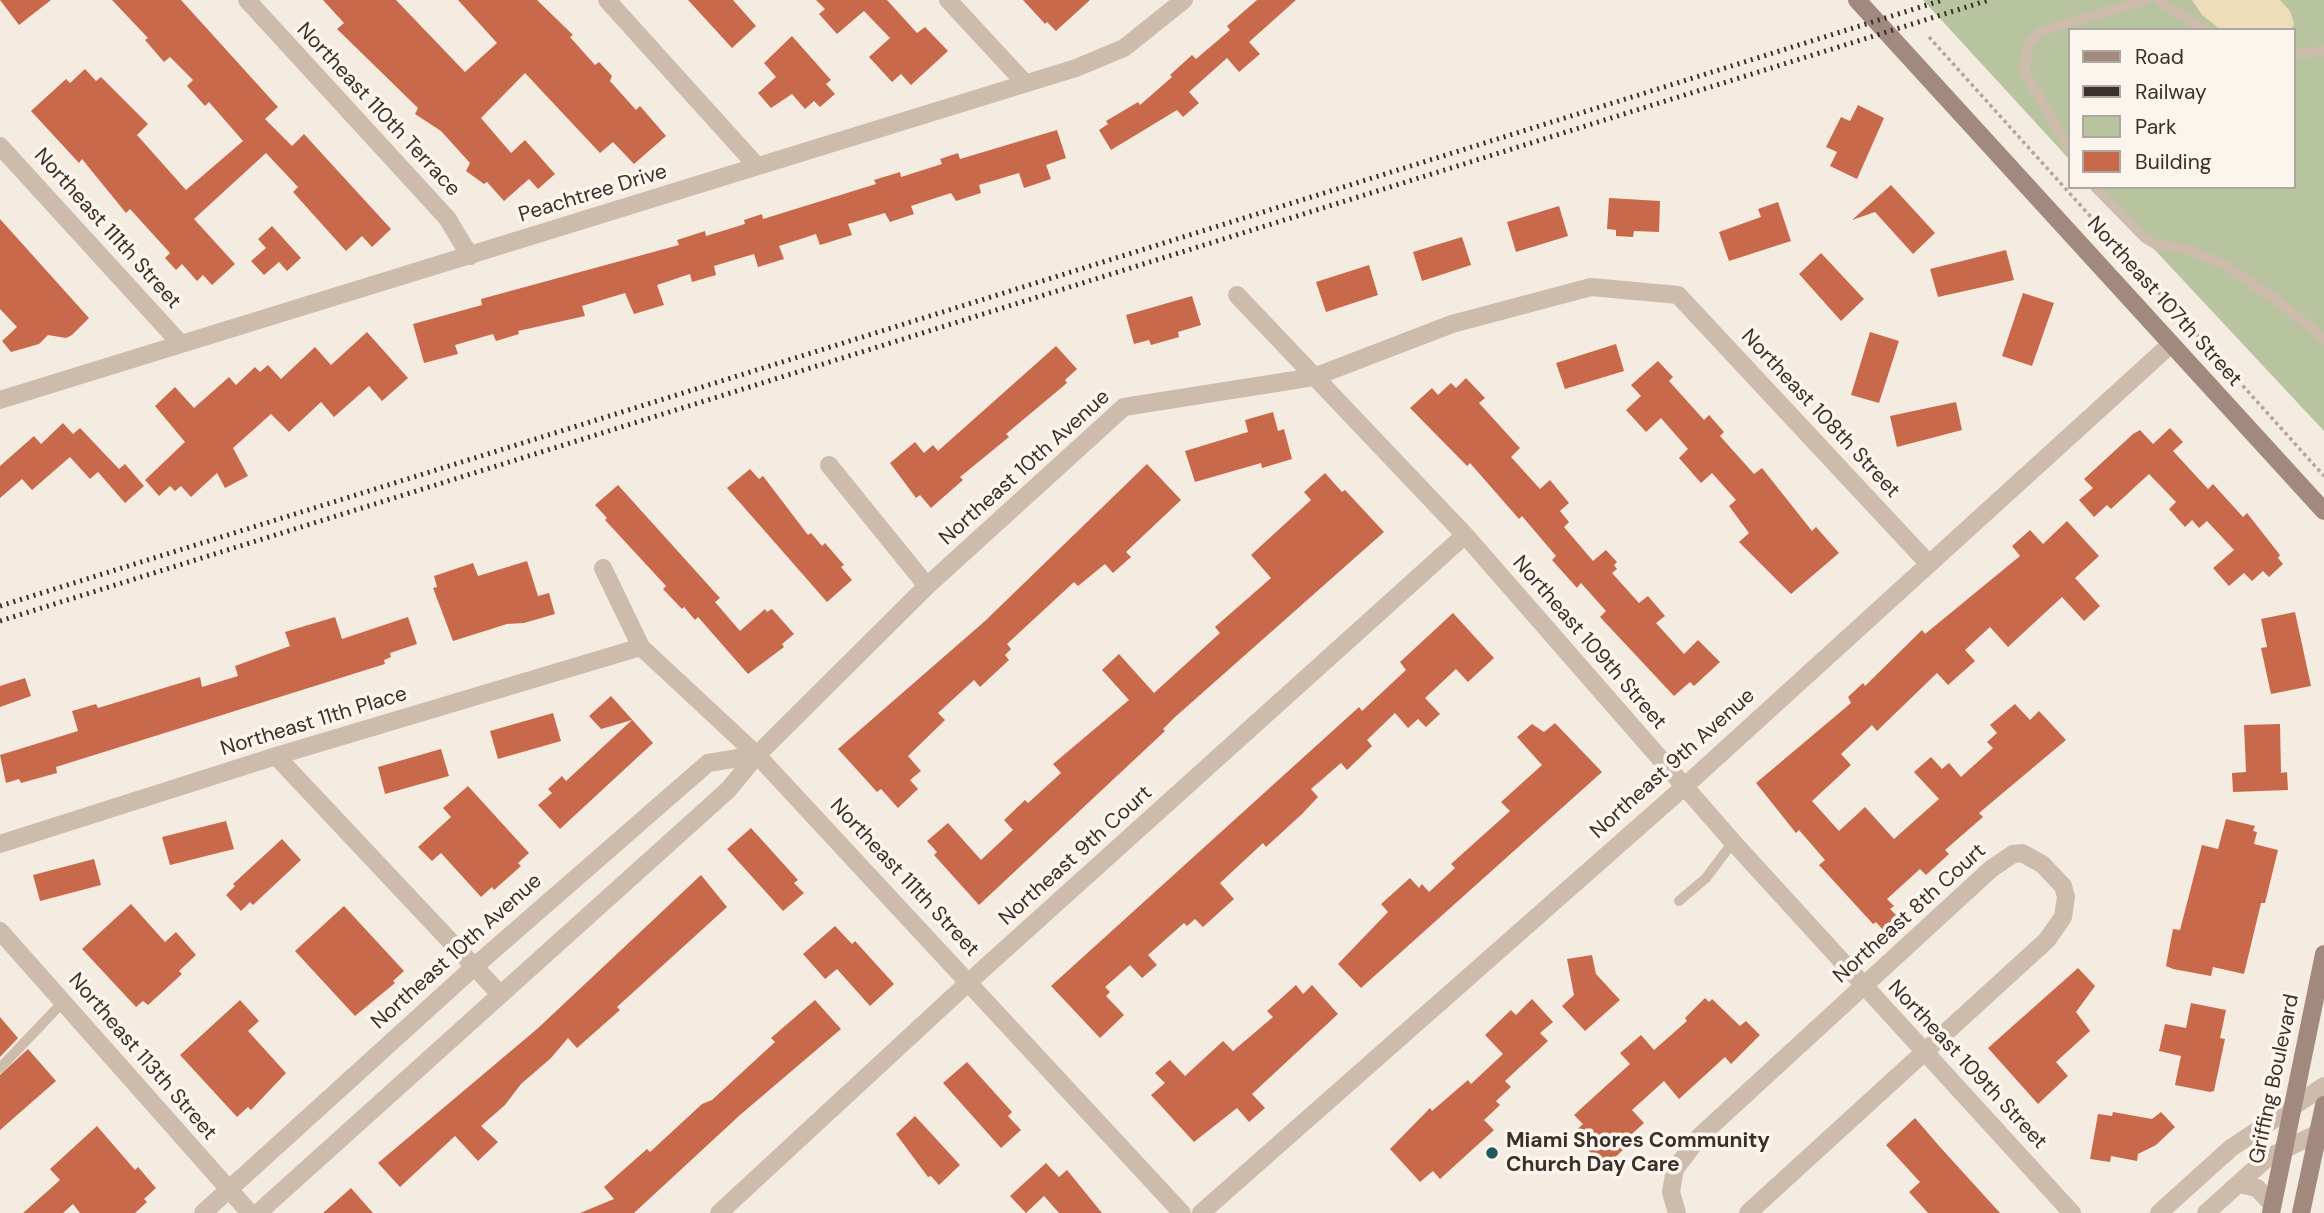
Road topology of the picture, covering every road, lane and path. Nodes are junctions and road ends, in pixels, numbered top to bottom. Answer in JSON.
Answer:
{"nodes":[{"id":1,"x":247,"y":0,"type":"edge"},
{"id":2,"x":607,"y":0,"type":"edge"},
{"id":3,"x":948,"y":0,"type":"edge"},
{"id":4,"x":1184,"y":0,"type":"edge"},
{"id":5,"x":1857,"y":0,"type":"edge"},
{"id":6,"x":2146,"y":0,"type":"edge"},
{"id":7,"x":2158,"y":0,"type":"edge"},
{"id":8,"x":2203,"y":28,"type":"edge"},
{"id":9,"x":1929,"y":37,"type":"dead end"},
{"id":10,"x":2324,"y":51,"type":"edge"},
{"id":11,"x":2296,"y":54,"type":"edge"},
{"id":12,"x":1025,"y":83,"type":"junction"},
{"id":13,"x":0,"y":146,"type":"edge"},
{"id":14,"x":2068,"y":147,"type":"edge"},
{"id":15,"x":757,"y":166,"type":"junction"},
{"id":16,"x":2097,"y":189,"type":"edge"},
{"id":17,"x":470,"y":256,"type":"junction"},
{"id":18,"x":1237,"y":295,"type":"dead end"},
{"id":19,"x":1678,"y":295,"type":"joint"},
{"id":20,"x":2324,"y":339,"type":"edge"},
{"id":21,"x":180,"y":343,"type":"junction"},
{"id":22,"x":2171,"y":344,"type":"junction"},
{"id":23,"x":1314,"y":377,"type":"junction"},
{"id":24,"x":0,"y":400,"type":"edge"},
{"id":25,"x":829,"y":465,"type":"dead end"},
{"id":26,"x":2324,"y":476,"type":"edge"},
{"id":27,"x":2324,"y":511,"type":"edge"},
{"id":28,"x":1465,"y":535,"type":"junction"},
{"id":29,"x":1930,"y":564,"type":"junction"},
{"id":30,"x":603,"y":568,"type":"dead end"},
{"id":31,"x":927,"y":586,"type":"junction"},
{"id":32,"x":641,"y":647,"type":"junction"},
{"id":33,"x":757,"y":755,"type":"junction"},
{"id":34,"x":276,"y":756,"type":"junction"},
{"id":35,"x":1684,"y":787,"type":"junction"},
{"id":36,"x":1733,"y":842,"type":"junction"},
{"id":37,"x":0,"y":844,"type":"edge"},
{"id":38,"x":1679,"y":901,"type":"dead end"},
{"id":39,"x":0,"y":930,"type":"edge"},
{"id":40,"x":2324,"y":954,"type":"edge"},
{"id":41,"x":474,"y":967,"type":"junction"},
{"id":42,"x":970,"y":981,"type":"junction"},
{"id":43,"x":1864,"y":986,"type":"junction"},
{"id":44,"x":499,"y":993,"type":"junction"},
{"id":45,"x":63,"y":1002,"type":"junction"},
{"id":46,"x":1925,"y":1052,"type":"junction"},
{"id":47,"x":0,"y":1068,"type":"edge"},
{"id":48,"x":2324,"y":1086,"type":"edge"},
{"id":49,"x":2324,"y":1105,"type":"edge"},
{"id":50,"x":2291,"y":1108,"type":"junction"},
{"id":51,"x":2318,"y":1133,"type":"junction"},
{"id":52,"x":2284,"y":1147,"type":"junction"},
{"id":53,"x":2239,"y":1184,"type":"junction"},
{"id":54,"x":229,"y":1190,"type":"junction"},
{"id":55,"x":2272,"y":1208,"type":"edge"},
{"id":56,"x":203,"y":1213,"type":"edge"},
{"id":57,"x":250,"y":1213,"type":"edge"},
{"id":58,"x":258,"y":1213,"type":"edge"},
{"id":59,"x":719,"y":1213,"type":"edge"},
{"id":60,"x":1182,"y":1213,"type":"edge"},
{"id":61,"x":1201,"y":1213,"type":"edge"},
{"id":62,"x":1677,"y":1213,"type":"edge"},
{"id":63,"x":1748,"y":1213,"type":"edge"},
{"id":64,"x":2072,"y":1213,"type":"edge"},
{"id":65,"x":2159,"y":1213,"type":"edge"},
{"id":66,"x":2206,"y":1213,"type":"edge"},
{"id":67,"x":2301,"y":1213,"type":"edge"}],
"edges":[{"from":1,"to":17,"type":"street","name":"Northeast 110th Terrace"},
{"from":2,"to":15,"type":"street"},
{"from":3,"to":12,"type":"street"},
{"from":4,"to":12,"type":"street","name":"Peachtree Drive"},
{"from":5,"to":22,"type":"street","name":"Northeast 107th Street"},
{"from":6,"to":14,"type":"lane"},
{"from":7,"to":8,"type":"lane"},
{"from":9,"to":26,"type":"path"},
{"from":10,"to":11,"type":"lane"},
{"from":12,"to":15,"type":"street","name":"Peachtree Drive"},
{"from":13,"to":21,"type":"street","name":"Northeast 111th Street"},
{"from":15,"to":17,"type":"street","name":"Peachtree Drive"},
{"from":16,"to":20,"type":"lane"},
{"from":17,"to":21,"type":"street","name":"Peachtree Drive"},
{"from":18,"to":23,"type":"street","name":"Northeast 109th Street"},
{"from":19,"to":23,"type":"street","name":"Northeast 10th Avenue"},
{"from":19,"to":29,"type":"street","name":"Northeast 108th Street"},
{"from":21,"to":24,"type":"street","name":"Peachtree Drive"},
{"from":22,"to":27,"type":"street","name":"Northeast 107th Street"},
{"from":22,"to":29,"type":"street","name":"Northeast 9th Avenue"},
{"from":23,"to":28,"type":"street","name":"Northeast 109th Street"},
{"from":23,"to":31,"type":"street","name":"Northeast 10th Avenue"},
{"from":25,"to":31,"type":"street"},
{"from":28,"to":35,"type":"street","name":"Northeast 109th Street"},
{"from":28,"to":42,"type":"street","name":"Northeast 9th Court"},
{"from":29,"to":35,"type":"street","name":"Northeast 9th Avenue"},
{"from":30,"to":32,"type":"street","name":"Northeast 111th Street"},
{"from":31,"to":33,"type":"street","name":"Northeast 10th Avenue"},
{"from":32,"to":33,"type":"street","name":"Northeast 111th Street"},
{"from":32,"to":34,"type":"street","name":"Northeast 11th Place"},
{"from":33,"to":41,"type":"street","name":"Northeast 10th Avenue"},
{"from":33,"to":42,"type":"street","name":"Northeast 111th Street"},
{"from":33,"to":44,"type":"street","name":"Northeast 10th Avenue"},
{"from":34,"to":37,"type":"street","name":"Northeast 11th Place"},
{"from":34,"to":41,"type":"street"},
{"from":35,"to":36,"type":"street","name":"Northeast 109th Street"},
{"from":35,"to":61,"type":"street","name":"Northeast 9th Avenue"},
{"from":36,"to":38,"type":"lane"},
{"from":36,"to":43,"type":"street","name":"Northeast 109th Street"},
{"from":39,"to":45,"type":"street","name":"Northeast 113th Street"},
{"from":40,"to":50,"type":"street","name":"Griffing Boulevard"},
{"from":41,"to":44,"type":"street"},
{"from":41,"to":54,"type":"street","name":"Northeast 10th Avenue"},
{"from":42,"to":59,"type":"street","name":"Northeast 9th Court"},
{"from":42,"to":60,"type":"street","name":"Northeast 111th Street"},
{"from":43,"to":46,"type":"street","name":"Northeast 109th Street"},
{"from":43,"to":46,"type":"street","name":"Northeast 8th Court"},
{"from":43,"to":62,"type":"street","name":"Northeast 8th Court"},
{"from":44,"to":58,"type":"street","name":"Northeast 10th Avenue"},
{"from":45,"to":47,"type":"lane"},
{"from":45,"to":54,"type":"street","name":"Northeast 113th Street"},
{"from":46,"to":63,"type":"street","name":"Northeast 8th Court"},
{"from":46,"to":64,"type":"street","name":"Northeast 109th Street"},
{"from":48,"to":50,"type":"street"},
{"from":49,"to":51,"type":"street"},
{"from":50,"to":52,"type":"street","name":"Griffing Boulevard"},
{"from":50,"to":65,"type":"street"},
{"from":51,"to":52,"type":"street"},
{"from":51,"to":67,"type":"street"},
{"from":52,"to":53,"type":"street"},
{"from":52,"to":55,"type":"street","name":"Griffing Boulevard"},
{"from":53,"to":55,"type":"street"},
{"from":53,"to":66,"type":"street"},
{"from":54,"to":56,"type":"street","name":"Northeast 10th Avenue"},
{"from":54,"to":57,"type":"street","name":"Northeast 113th Street"}]}
